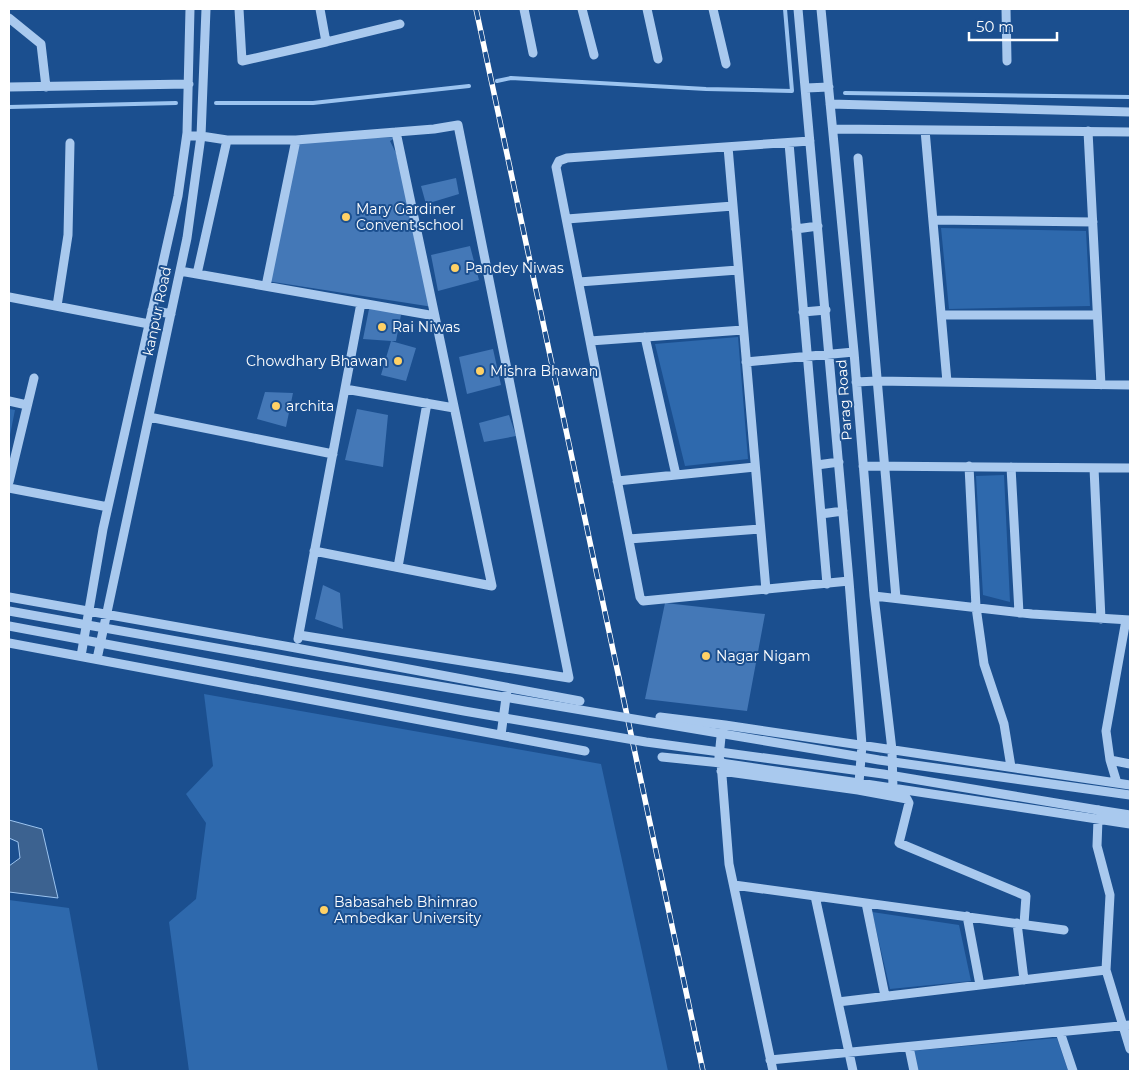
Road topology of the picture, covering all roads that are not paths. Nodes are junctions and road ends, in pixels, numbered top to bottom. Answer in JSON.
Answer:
{"nodes":[{"id":1,"x":190,"y":9,"type":"edge"},
{"id":2,"x":206,"y":9,"type":"edge"},
{"id":3,"x":239,"y":9,"type":"edge"},
{"id":4,"x":320,"y":9,"type":"edge"},
{"id":5,"x":524,"y":9,"type":"edge"},
{"id":6,"x":582,"y":9,"type":"edge"},
{"id":7,"x":647,"y":9,"type":"edge"},
{"id":8,"x":713,"y":9,"type":"edge"},
{"id":9,"x":798,"y":9,"type":"edge"},
{"id":10,"x":822,"y":9,"type":"edge"},
{"id":11,"x":1006,"y":9,"type":"edge"},
{"id":12,"x":9,"y":18,"type":"edge"},
{"id":13,"x":400,"y":24,"type":"dead end"},
{"id":14,"x":326,"y":42,"type":"junction"},
{"id":15,"x":533,"y":53,"type":"dead end"},
{"id":16,"x":594,"y":56,"type":"dead end"},
{"id":17,"x":658,"y":59,"type":"dead end"},
{"id":18,"x":1007,"y":61,"type":"dead end"},
{"id":19,"x":726,"y":64,"type":"dead end"},
{"id":20,"x":189,"y":84,"type":"junction"},
{"id":21,"x":9,"y":87,"type":"edge"},
{"id":22,"x":46,"y":87,"type":"junction"},
{"id":23,"x":829,"y":87,"type":"junction"},
{"id":24,"x":806,"y":88,"type":"junction"},
{"id":25,"x":830,"y":104,"type":"junction"},
{"id":26,"x":1130,"y":112,"type":"edge"},
{"id":27,"x":833,"y":129,"type":"junction"},
{"id":28,"x":925,"y":130,"type":"junction"},
{"id":29,"x":1088,"y":131,"type":"junction"},
{"id":30,"x":396,"y":132,"type":"junction"},
{"id":31,"x":1130,"y":132,"type":"edge"},
{"id":32,"x":187,"y":136,"type":"junction"},
{"id":33,"x":201,"y":136,"type":"junction"},
{"id":34,"x":228,"y":140,"type":"junction"},
{"id":35,"x":296,"y":140,"type":"junction"},
{"id":36,"x":800,"y":142,"type":"junction"},
{"id":37,"x":70,"y":143,"type":"dead end"},
{"id":38,"x":728,"y":147,"type":"junction"},
{"id":39,"x":858,"y":158,"type":"dead end"},
{"id":40,"x":733,"y":206,"type":"junction"},
{"id":41,"x":567,"y":219,"type":"junction"},
{"id":42,"x":933,"y":220,"type":"junction"},
{"id":43,"x":1093,"y":222,"type":"junction"},
{"id":44,"x":808,"y":227,"type":"junction"},
{"id":45,"x":738,"y":270,"type":"junction"},
{"id":46,"x":180,"y":271,"type":"junction"},
{"id":47,"x":197,"y":274,"type":"junction"},
{"id":48,"x":579,"y":282,"type":"junction"},
{"id":49,"x":266,"y":286,"type":"junction"},
{"id":50,"x":9,"y":297,"type":"edge"},
{"id":51,"x":361,"y":303,"type":"junction"},
{"id":52,"x":57,"y":306,"type":"junction"},
{"id":53,"x":152,"y":310,"type":"junction"},
{"id":54,"x":824,"y":310,"type":"junction"},
{"id":55,"x":807,"y":312,"type":"junction"},
{"id":56,"x":171,"y":314,"type":"junction"},
{"id":57,"x":942,"y":315,"type":"junction"},
{"id":58,"x":1098,"y":315,"type":"junction"},
{"id":59,"x":435,"y":316,"type":"junction"},
{"id":60,"x":149,"y":324,"type":"junction"},
{"id":61,"x":744,"y":330,"type":"junction"},
{"id":62,"x":645,"y":337,"type":"junction"},
{"id":63,"x":590,"y":341,"type":"junction"},
{"id":64,"x":854,"y":352,"type":"junction"},
{"id":65,"x":827,"y":353,"type":"junction"},
{"id":66,"x":810,"y":355,"type":"junction"},
{"id":67,"x":746,"y":362,"type":"junction"},
{"id":68,"x":34,"y":378,"type":"dead end"},
{"id":69,"x":877,"y":381,"type":"junction"},
{"id":70,"x":856,"y":382,"type":"junction"},
{"id":71,"x":948,"y":382,"type":"junction"},
{"id":72,"x":1101,"y":385,"type":"junction"},
{"id":73,"x":1130,"y":385,"type":"edge"},
{"id":74,"x":345,"y":388,"type":"junction"},
{"id":75,"x":9,"y":401,"type":"edge"},
{"id":76,"x":427,"y":403,"type":"junction"},
{"id":77,"x":28,"y":405,"type":"junction"},
{"id":78,"x":454,"y":408,"type":"junction"},
{"id":79,"x":149,"y":417,"type":"junction"},
{"id":80,"x":332,"y":454,"type":"junction"},
{"id":81,"x":836,"y":462,"type":"junction"},
{"id":82,"x":819,"y":465,"type":"junction"},
{"id":83,"x":884,"y":465,"type":"junction"},
{"id":84,"x":863,"y":466,"type":"junction"},
{"id":85,"x":969,"y":466,"type":"junction"},
{"id":86,"x":755,"y":467,"type":"junction"},
{"id":87,"x":1011,"y":467,"type":"junction"},
{"id":88,"x":1094,"y":468,"type":"junction"},
{"id":89,"x":1130,"y":468,"type":"edge"},
{"id":90,"x":676,"y":475,"type":"junction"},
{"id":91,"x":618,"y":481,"type":"junction"},
{"id":92,"x":9,"y":482,"type":"edge"},
{"id":93,"x":9,"y":488,"type":"edge"},
{"id":94,"x":108,"y":507,"type":"junction"},
{"id":95,"x":840,"y":511,"type":"junction"},
{"id":96,"x":824,"y":514,"type":"junction"},
{"id":97,"x":760,"y":529,"type":"junction"},
{"id":98,"x":629,"y":539,"type":"junction"},
{"id":99,"x":314,"y":551,"type":"junction"},
{"id":100,"x":398,"y":567,"type":"junction"},
{"id":101,"x":839,"y":582,"type":"junction"},
{"id":102,"x":766,"y":590,"type":"junction"},
{"id":103,"x":874,"y":596,"type":"junction"},
{"id":104,"x":9,"y":597,"type":"edge"},
{"id":105,"x":896,"y":598,"type":"junction"},
{"id":106,"x":976,"y":608,"type":"junction"},
{"id":107,"x":89,"y":610,"type":"junction"},
{"id":108,"x":9,"y":611,"type":"edge"},
{"id":109,"x":1019,"y":613,"type":"junction"},
{"id":110,"x":107,"y":614,"type":"junction"},
{"id":111,"x":1101,"y":618,"type":"junction"},
{"id":112,"x":1128,"y":620,"type":"edge"},
{"id":113,"x":9,"y":626,"type":"edge"},
{"id":114,"x":299,"y":635,"type":"junction"},
{"id":115,"x":9,"y":643,"type":"edge"},
{"id":116,"x":296,"y":648,"type":"junction"},
{"id":117,"x":81,"y":656,"type":"junction"},
{"id":118,"x":97,"y":659,"type":"junction"},
{"id":119,"x":508,"y":687,"type":"junction"},
{"id":120,"x":580,"y":701,"type":"dead end"},
{"id":121,"x":660,"y":717,"type":"dead end"},
{"id":122,"x":724,"y":725,"type":"junction"},
{"id":123,"x":501,"y":735,"type":"junction"},
{"id":124,"x":862,"y":745,"type":"junction"},
{"id":125,"x":892,"y":750,"type":"junction"},
{"id":126,"x":585,"y":751,"type":"dead end"},
{"id":127,"x":662,"y":757,"type":"dead end"},
{"id":128,"x":1110,"y":760,"type":"junction"},
{"id":129,"x":1130,"y":764,"type":"edge"},
{"id":130,"x":721,"y":767,"type":"junction"},
{"id":131,"x":1012,"y":767,"type":"junction"},
{"id":132,"x":859,"y":783,"type":"junction"},
{"id":133,"x":1117,"y":783,"type":"junction"},
{"id":134,"x":1130,"y":785,"type":"edge"},
{"id":135,"x":893,"y":788,"type":"junction"},
{"id":136,"x":1130,"y":795,"type":"edge"},
{"id":137,"x":1130,"y":815,"type":"edge"},
{"id":138,"x":1098,"y":819,"type":"junction"},
{"id":139,"x":1130,"y":824,"type":"edge"},
{"id":140,"x":734,"y":885,"type":"junction"},
{"id":141,"x":815,"y":896,"type":"junction"},
{"id":142,"x":866,"y":903,"type":"junction"},
{"id":143,"x":967,"y":916,"type":"junction"},
{"id":144,"x":1021,"y":924,"type":"junction"},
{"id":145,"x":1064,"y":930,"type":"dead end"},
{"id":146,"x":1106,"y":970,"type":"junction"},
{"id":147,"x":1024,"y":980,"type":"junction"},
{"id":148,"x":980,"y":985,"type":"junction"},
{"id":149,"x":885,"y":996,"type":"junction"},
{"id":150,"x":838,"y":1002,"type":"junction"},
{"id":151,"x":1127,"y":1025,"type":"edge"},
{"id":152,"x":1060,"y":1032,"type":"junction"},
{"id":153,"x":909,"y":1047,"type":"junction"},
{"id":154,"x":1130,"y":1050,"type":"edge"},
{"id":155,"x":849,"y":1052,"type":"junction"},
{"id":156,"x":770,"y":1060,"type":"junction"},
{"id":157,"x":772,"y":1071,"type":"edge"},
{"id":158,"x":853,"y":1071,"type":"edge"},
{"id":159,"x":914,"y":1071,"type":"edge"},
{"id":160,"x":1073,"y":1071,"type":"edge"}],
"edges":[{"from":1,"to":20,"type":"street"},
{"from":2,"to":33,"type":"street","name":"kanpur Road"},
{"from":3,"to":14,"type":"street"},
{"from":4,"to":14,"type":"street"},
{"from":5,"to":15,"type":"street"},
{"from":6,"to":16,"type":"street"},
{"from":7,"to":17,"type":"street"},
{"from":8,"to":19,"type":"street"},
{"from":9,"to":24,"type":"street","name":"Parag Road"},
{"from":10,"to":23,"type":"street","name":"Parag Road"},
{"from":11,"to":18,"type":"street"},
{"from":12,"to":22,"type":"street"},
{"from":13,"to":14,"type":"street"},
{"from":20,"to":22,"type":"street"},
{"from":20,"to":32,"type":"street"},
{"from":21,"to":22,"type":"street"},
{"from":23,"to":24,"type":"street"},
{"from":23,"to":25,"type":"street","name":"Parag Road"},
{"from":24,"to":36,"type":"street","name":"Parag Road"},
{"from":25,"to":26,"type":"street"},
{"from":25,"to":27,"type":"street","name":"Parag Road"},
{"from":27,"to":28,"type":"street"},
{"from":27,"to":64,"type":"street","name":"Parag Road"},
{"from":28,"to":29,"type":"street"},
{"from":28,"to":42,"type":"street"},
{"from":29,"to":31,"type":"street"},
{"from":29,"to":43,"type":"street"},
{"from":30,"to":35,"type":"street"},
{"from":30,"to":59,"type":"street"},
{"from":30,"to":114,"type":"street"},
{"from":32,"to":33,"type":"street"},
{"from":32,"to":53,"type":"street"},
{"from":33,"to":34,"type":"street"},
{"from":33,"to":46,"type":"street","name":"kanpur Road"},
{"from":34,"to":35,"type":"street"},
{"from":34,"to":47,"type":"street"},
{"from":35,"to":49,"type":"street"},
{"from":36,"to":38,"type":"street"},
{"from":36,"to":44,"type":"street","name":"Parag Road"},
{"from":36,"to":44,"type":"street"},
{"from":37,"to":52,"type":"street"},
{"from":38,"to":40,"type":"street"},
{"from":38,"to":41,"type":"street"},
{"from":39,"to":69,"type":"street"},
{"from":40,"to":41,"type":"street"},
{"from":40,"to":45,"type":"street"},
{"from":41,"to":48,"type":"street"},
{"from":42,"to":43,"type":"street"},
{"from":42,"to":57,"type":"street"},
{"from":43,"to":58,"type":"street"},
{"from":44,"to":54,"type":"street","name":"Parag Road"},
{"from":44,"to":55,"type":"street"},
{"from":45,"to":48,"type":"street"},
{"from":45,"to":61,"type":"street"},
{"from":46,"to":47,"type":"street"},
{"from":46,"to":56,"type":"street","name":"kanpur Road"},
{"from":47,"to":49,"type":"street"},
{"from":48,"to":63,"type":"street"},
{"from":49,"to":51,"type":"street"},
{"from":50,"to":52,"type":"street"},
{"from":51,"to":59,"type":"street"},
{"from":51,"to":74,"type":"street"},
{"from":52,"to":60,"type":"street"},
{"from":53,"to":56,"type":"street"},
{"from":53,"to":60,"type":"street"},
{"from":54,"to":55,"type":"street"},
{"from":54,"to":65,"type":"street","name":"Parag Road"},
{"from":55,"to":66,"type":"street"},
{"from":56,"to":79,"type":"street","name":"kanpur Road"},
{"from":57,"to":58,"type":"street"},
{"from":57,"to":71,"type":"street"},
{"from":58,"to":72,"type":"street"},
{"from":59,"to":78,"type":"street"},
{"from":60,"to":94,"type":"street"},
{"from":61,"to":62,"type":"street"},
{"from":61,"to":67,"type":"street"},
{"from":62,"to":63,"type":"street"},
{"from":62,"to":90,"type":"street"},
{"from":63,"to":91,"type":"street"},
{"from":64,"to":65,"type":"street"},
{"from":64,"to":70,"type":"street","name":"Parag Road"},
{"from":65,"to":66,"type":"street"},
{"from":65,"to":81,"type":"street","name":"Parag Road"},
{"from":66,"to":67,"type":"street"},
{"from":66,"to":82,"type":"street"},
{"from":67,"to":86,"type":"street"},
{"from":68,"to":77,"type":"street"},
{"from":69,"to":70,"type":"street"},
{"from":69,"to":71,"type":"street"},
{"from":69,"to":83,"type":"street"},
{"from":70,"to":84,"type":"street","name":"Parag Road"},
{"from":71,"to":72,"type":"street"},
{"from":72,"to":73,"type":"street"},
{"from":74,"to":76,"type":"street"},
{"from":74,"to":80,"type":"street"},
{"from":75,"to":77,"type":"street"},
{"from":76,"to":78,"type":"street"},
{"from":76,"to":100,"type":"street"},
{"from":77,"to":92,"type":"street"},
{"from":78,"to":100,"type":"street"},
{"from":79,"to":80,"type":"street"},
{"from":79,"to":110,"type":"street","name":"kanpur Road"},
{"from":80,"to":99,"type":"street"},
{"from":81,"to":82,"type":"street"},
{"from":81,"to":95,"type":"street","name":"Parag Road"},
{"from":82,"to":96,"type":"street"},
{"from":83,"to":84,"type":"street"},
{"from":83,"to":85,"type":"street"},
{"from":83,"to":105,"type":"street"},
{"from":84,"to":103,"type":"street","name":"Parag Road"},
{"from":85,"to":87,"type":"street"},
{"from":85,"to":106,"type":"street"},
{"from":86,"to":90,"type":"street"},
{"from":86,"to":97,"type":"street"},
{"from":87,"to":88,"type":"street"},
{"from":87,"to":109,"type":"street"},
{"from":88,"to":89,"type":"street"},
{"from":88,"to":111,"type":"street"},
{"from":90,"to":91,"type":"street"},
{"from":91,"to":98,"type":"street"},
{"from":93,"to":94,"type":"street"},
{"from":94,"to":107,"type":"street"},
{"from":95,"to":96,"type":"street"},
{"from":95,"to":101,"type":"street","name":"Parag Road"},
{"from":96,"to":101,"type":"street"},
{"from":97,"to":98,"type":"street"},
{"from":97,"to":102,"type":"street"},
{"from":98,"to":102,"type":"street"},
{"from":99,"to":100,"type":"street"},
{"from":99,"to":114,"type":"street"},
{"from":101,"to":102,"type":"street"},
{"from":101,"to":124,"type":"street","name":"Parag Road"},
{"from":103,"to":105,"type":"street"},
{"from":103,"to":125,"type":"street","name":"Parag Road"},
{"from":104,"to":107,"type":"street"},
{"from":105,"to":106,"type":"street"},
{"from":106,"to":109,"type":"street"},
{"from":106,"to":131,"type":"street"},
{"from":107,"to":110,"type":"street"},
{"from":107,"to":117,"type":"street"},
{"from":108,"to":136,"type":"street","bridge":true},
{"from":109,"to":111,"type":"street"},
{"from":110,"to":116,"type":"street"},
{"from":110,"to":118,"type":"street","name":"kanpur Road"},
{"from":111,"to":112,"type":"street"},
{"from":112,"to":128,"type":"street"},
{"from":113,"to":137,"type":"street","bridge":true},
{"from":114,"to":116,"type":"street"},
{"from":115,"to":117,"type":"street"},
{"from":116,"to":119,"type":"street"},
{"from":117,"to":118,"type":"street"},
{"from":118,"to":123,"type":"street"},
{"from":119,"to":120,"type":"street"},
{"from":119,"to":123,"type":"street"},
{"from":121,"to":122,"type":"street"},
{"from":122,"to":124,"type":"street"},
{"from":122,"to":130,"type":"street"},
{"from":123,"to":126,"type":"street"},
{"from":124,"to":125,"type":"street"},
{"from":124,"to":132,"type":"street","name":"Parag Road"},
{"from":125,"to":131,"type":"street"},
{"from":125,"to":135,"type":"street","name":"Parag Road"},
{"from":127,"to":130,"type":"street"},
{"from":128,"to":129,"type":"street"},
{"from":128,"to":133,"type":"street"},
{"from":130,"to":132,"type":"street"},
{"from":130,"to":140,"type":"street"},
{"from":130,"to":144,"type":"street"},
{"from":131,"to":133,"type":"street"},
{"from":132,"to":135,"type":"street"},
{"from":133,"to":134,"type":"street"},
{"from":135,"to":138,"type":"street"},
{"from":138,"to":139,"type":"street"},
{"from":138,"to":146,"type":"street"},
{"from":140,"to":141,"type":"street"},
{"from":140,"to":156,"type":"street"},
{"from":141,"to":142,"type":"street"},
{"from":141,"to":150,"type":"street"},
{"from":142,"to":143,"type":"street"},
{"from":142,"to":149,"type":"street"},
{"from":143,"to":144,"type":"street"},
{"from":143,"to":148,"type":"street"},
{"from":144,"to":145,"type":"street"},
{"from":144,"to":147,"type":"street"},
{"from":146,"to":147,"type":"street"},
{"from":146,"to":151,"type":"street"},
{"from":147,"to":148,"type":"street"},
{"from":148,"to":149,"type":"street"},
{"from":149,"to":150,"type":"street"},
{"from":150,"to":155,"type":"street"},
{"from":151,"to":152,"type":"street"},
{"from":151,"to":154,"type":"street"},
{"from":152,"to":153,"type":"street"},
{"from":152,"to":160,"type":"street"},
{"from":153,"to":155,"type":"street"},
{"from":153,"to":159,"type":"street"},
{"from":155,"to":156,"type":"street"},
{"from":155,"to":158,"type":"street"},
{"from":156,"to":157,"type":"street"}]}
